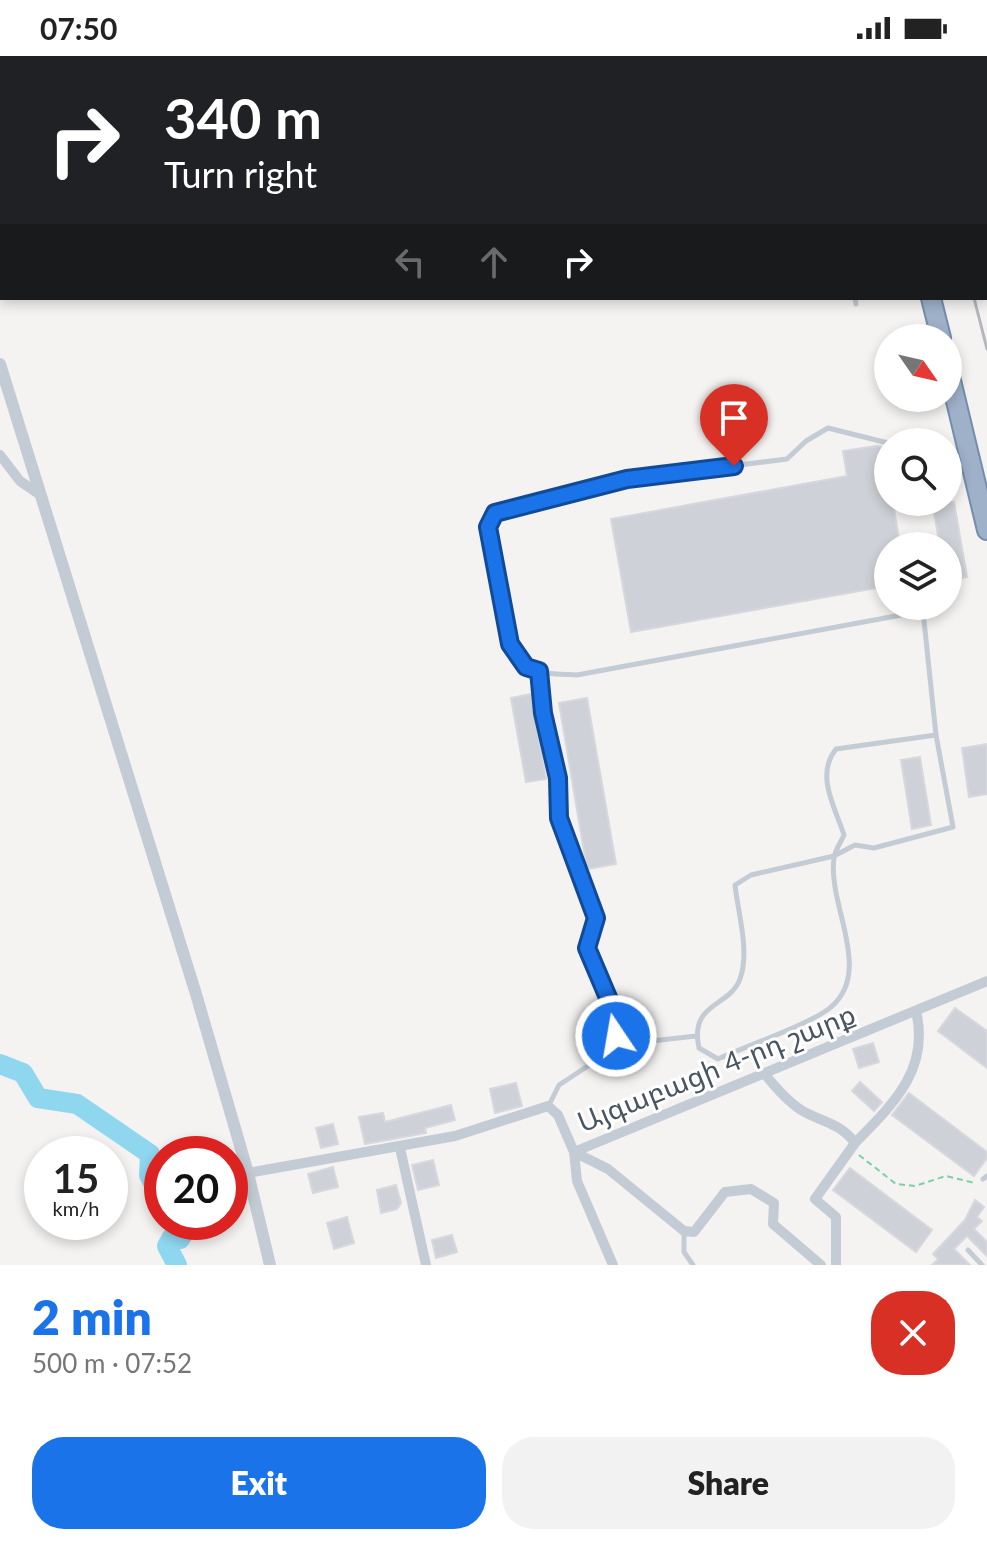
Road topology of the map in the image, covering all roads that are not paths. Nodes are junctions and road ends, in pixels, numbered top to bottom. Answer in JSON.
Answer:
{"nodes":[{"id":1,"x":932,"y":300,"type":"edge"},
{"id":2,"x":938,"y":324,"type":"edge"},
{"id":3,"x":0,"y":364,"type":"edge"},
{"id":4,"x":959,"y":412,"type":"edge"},
{"id":5,"x":874,"y":440,"type":"edge"},
{"id":6,"x":0,"y":455,"type":"edge"},
{"id":7,"x":39,"y":494,"type":"junction"},
{"id":8,"x":987,"y":530,"type":"edge"},
{"id":9,"x":539,"y":671,"type":"junction"},
{"id":10,"x":936,"y":735,"type":"junction"},
{"id":11,"x":834,"y":856,"type":"junction"},
{"id":12,"x":987,"y":981,"type":"edge"},
{"id":13,"x":916,"y":1011,"type":"junction"},
{"id":14,"x":616,"y":1036,"type":"junction"},
{"id":15,"x":696,"y":1036,"type":"junction"},
{"id":16,"x":764,"y":1073,"type":"junction"},
{"id":17,"x":548,"y":1106,"type":"junction"},
{"id":18,"x":237,"y":1136,"type":"edge"},
{"id":19,"x":854,"y":1144,"type":"junction"},
{"id":20,"x":400,"y":1148,"type":"junction"},
{"id":21,"x":574,"y":1152,"type":"junction"},
{"id":22,"x":248,"y":1173,"type":"joint"},
{"id":23,"x":684,"y":1231,"type":"junction"},
{"id":24,"x":968,"y":1250,"type":"dead end"},
{"id":25,"x":270,"y":1265,"type":"edge"},
{"id":26,"x":426,"y":1265,"type":"edge"},
{"id":27,"x":613,"y":1265,"type":"edge"},
{"id":28,"x":693,"y":1265,"type":"edge"},
{"id":29,"x":821,"y":1265,"type":"edge"},
{"id":30,"x":836,"y":1265,"type":"edge"},
{"id":31,"x":982,"y":1265,"type":"edge"}],
"edges":[{"from":1,"to":2,"type":"highway"},
{"from":3,"to":7,"type":"street"},
{"from":4,"to":8,"type":"highway"},
{"from":5,"to":9,"type":"lane"},
{"from":6,"to":7,"type":"street"},
{"from":7,"to":18,"type":"street"},
{"from":9,"to":10,"type":"lane"},
{"from":9,"to":14,"type":"lane"},
{"from":10,"to":11,"type":"lane"},
{"from":10,"to":11,"type":"lane"},
{"from":11,"to":15,"type":"lane"},
{"from":11,"to":15,"type":"lane"},
{"from":12,"to":13,"type":"street","name":"Այգաբացի 4-րդ շարք"},
{"from":13,"to":16,"type":"street","name":"Այգաբացի 4-րդ շարք"},
{"from":13,"to":19,"type":"street"},
{"from":14,"to":15,"type":"lane"},
{"from":14,"to":17,"type":"lane"},
{"from":16,"to":19,"type":"street"},
{"from":16,"to":21,"type":"street","name":"Այգաբացի 4-րդ շարք"},
{"from":17,"to":20,"type":"street"},
{"from":17,"to":21,"type":"street"},
{"from":19,"to":30,"type":"street"},
{"from":20,"to":22,"type":"street"},
{"from":20,"to":26,"type":"street"},
{"from":21,"to":23,"type":"street"},
{"from":21,"to":27,"type":"street","name":"Այգաբացի 4-րդ շարք"},
{"from":22,"to":25,"type":"street"},
{"from":23,"to":28,"type":"lane"},
{"from":23,"to":29,"type":"street"},
{"from":24,"to":31,"type":"lane"}]}
